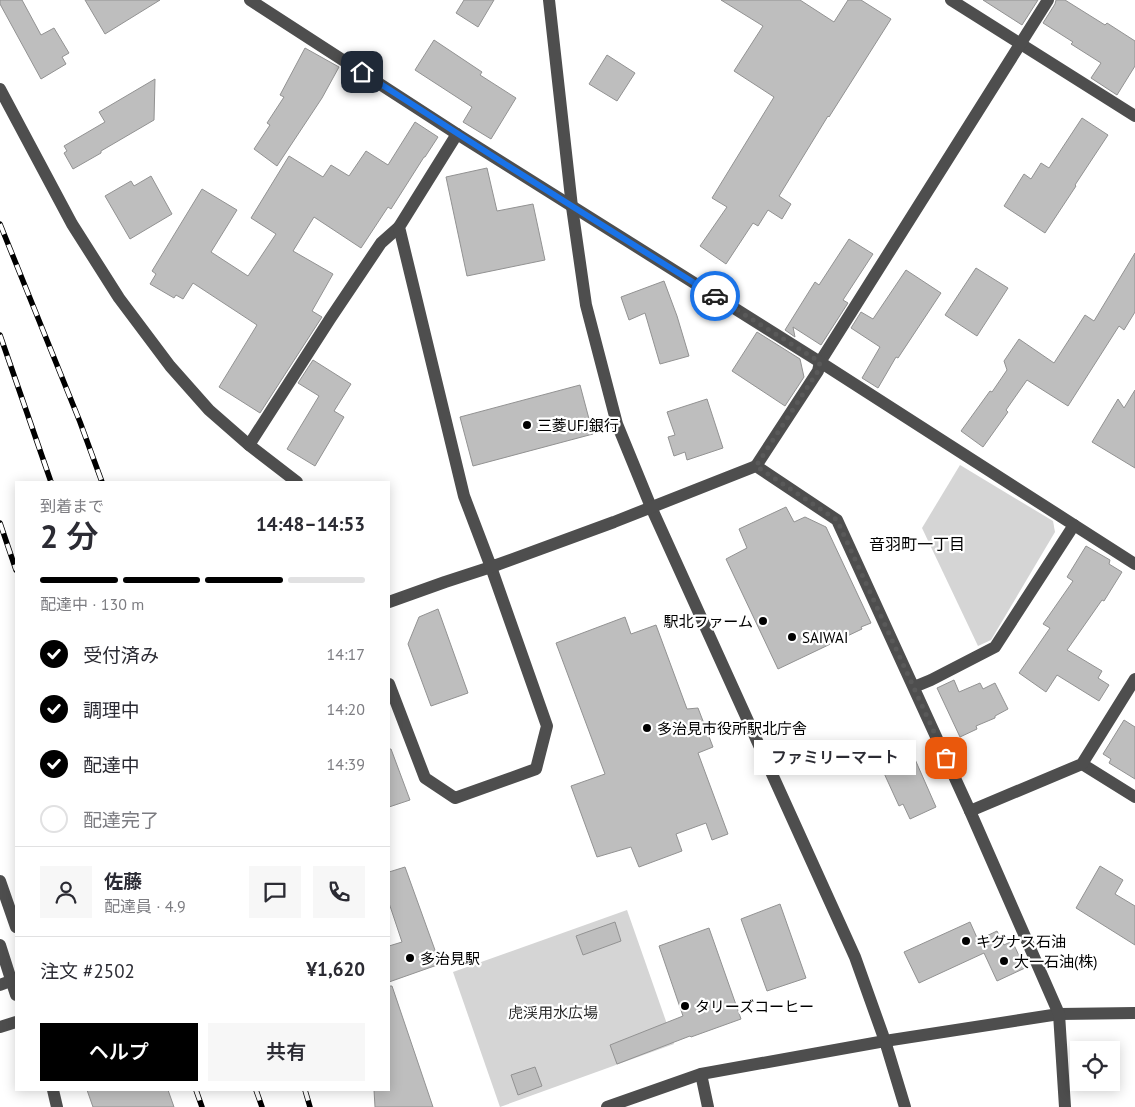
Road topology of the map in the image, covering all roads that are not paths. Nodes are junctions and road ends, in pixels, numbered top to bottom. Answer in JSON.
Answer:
{"nodes":[{"id":1,"x":250,"y":0,"type":"edge"},
{"id":2,"x":549,"y":0,"type":"edge"},
{"id":3,"x":951,"y":0,"type":"edge"},
{"id":4,"x":1048,"y":0,"type":"edge"},
{"id":5,"x":1021,"y":44,"type":"junction"},
{"id":6,"x":0,"y":89,"type":"edge"},
{"id":7,"x":1135,"y":116,"type":"edge"},
{"id":8,"x":458,"y":134,"type":"junction"},
{"id":9,"x":572,"y":207,"type":"junction"},
{"id":10,"x":400,"y":227,"type":"junction"},
{"id":11,"x":820,"y":362,"type":"junction"},
{"id":12,"x":249,"y":445,"type":"junction"},
{"id":13,"x":756,"y":466,"type":"junction"},
{"id":14,"x":296,"y":481,"type":"edge"},
{"id":15,"x":651,"y":507,"type":"junction"},
{"id":16,"x":1074,"y":525,"type":"junction"},
{"id":17,"x":1135,"y":564,"type":"edge"},
{"id":18,"x":491,"y":567,"type":"junction"},
{"id":19,"x":390,"y":602,"type":"edge"},
{"id":20,"x":1135,"y":679,"type":"edge"},
{"id":21,"x":390,"y":687,"type":"edge"},
{"id":22,"x":914,"y":687,"type":"junction"},
{"id":23,"x":1082,"y":764,"type":"junction"},
{"id":24,"x":1135,"y":797,"type":"edge"},
{"id":25,"x":970,"y":812,"type":"junction"},
{"id":26,"x":0,"y":881,"type":"edge"},
{"id":27,"x":15,"y":923,"type":"edge"},
{"id":28,"x":0,"y":946,"type":"edge"},
{"id":29,"x":15,"y":979,"type":"edge"},
{"id":30,"x":0,"y":985,"type":"edge"},
{"id":31,"x":15,"y":992,"type":"edge"},
{"id":32,"x":1135,"y":1013,"type":"edge"},
{"id":33,"x":1060,"y":1014,"type":"junction"},
{"id":34,"x":15,"y":1022,"type":"edge"},
{"id":35,"x":0,"y":1027,"type":"edge"},
{"id":36,"x":885,"y":1041,"type":"junction"},
{"id":37,"x":701,"y":1074,"type":"junction"},
{"id":38,"x":53,"y":1091,"type":"edge"},
{"id":39,"x":57,"y":1107,"type":"edge"},
{"id":40,"x":607,"y":1107,"type":"edge"},
{"id":41,"x":708,"y":1107,"type":"edge"},
{"id":42,"x":905,"y":1107,"type":"edge"},
{"id":43,"x":1065,"y":1107,"type":"edge"}],
"edges":[{"from":1,"to":8,"type":"street"},
{"from":2,"to":9,"type":"street"},
{"from":3,"to":5,"type":"street"},
{"from":4,"to":5,"type":"street"},
{"from":5,"to":7,"type":"street"},
{"from":5,"to":11,"type":"street"},
{"from":6,"to":12,"type":"street"},
{"from":8,"to":9,"type":"street"},
{"from":8,"to":10,"type":"street"},
{"from":9,"to":11,"type":"street"},
{"from":9,"to":15,"type":"street"},
{"from":10,"to":12,"type":"street"},
{"from":10,"to":18,"type":"street"},
{"from":11,"to":13,"type":"street"},
{"from":11,"to":16,"type":"street"},
{"from":12,"to":14,"type":"street"},
{"from":13,"to":15,"type":"street"},
{"from":13,"to":22,"type":"street"},
{"from":15,"to":18,"type":"street"},
{"from":15,"to":36,"type":"street"},
{"from":16,"to":17,"type":"street"},
{"from":16,"to":22,"type":"street"},
{"from":18,"to":19,"type":"street"},
{"from":18,"to":21,"type":"street"},
{"from":20,"to":23,"type":"street"},
{"from":22,"to":25,"type":"street"},
{"from":23,"to":24,"type":"street"},
{"from":23,"to":25,"type":"street"},
{"from":25,"to":33,"type":"street"},
{"from":26,"to":27,"type":"street"},
{"from":28,"to":31,"type":"street"},
{"from":29,"to":30,"type":"street","bridge":true},
{"from":32,"to":33,"type":"street"},
{"from":33,"to":36,"type":"street"},
{"from":33,"to":43,"type":"street"},
{"from":34,"to":35,"type":"street"},
{"from":36,"to":37,"type":"street"},
{"from":36,"to":42,"type":"street"},
{"from":37,"to":40,"type":"street"},
{"from":37,"to":41,"type":"street"},
{"from":38,"to":39,"type":"street"}]}
